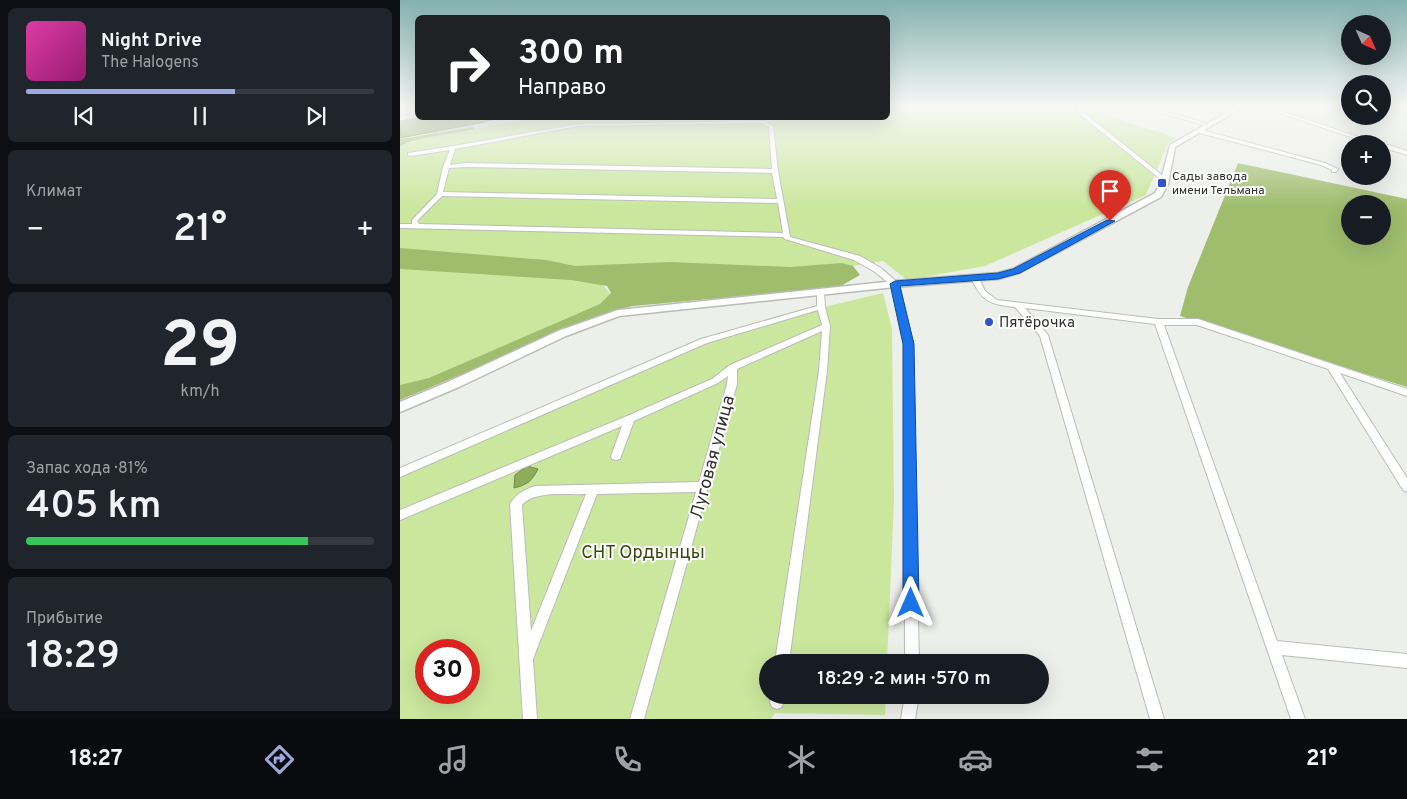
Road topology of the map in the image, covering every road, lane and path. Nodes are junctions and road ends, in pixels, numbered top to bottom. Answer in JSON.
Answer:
{"nodes":[{"id":1,"x":493,"y":141,"type":"edge"},
{"id":2,"x":772,"y":141,"type":"edge"},
{"id":3,"x":1116,"y":141,"type":"edge"},
{"id":4,"x":1180,"y":141,"type":"edge"},
{"id":5,"x":1234,"y":141,"type":"edge"},
{"id":6,"x":453,"y":148,"type":"junction"},
{"id":7,"x":1391,"y":148,"type":"edge"},
{"id":8,"x":1407,"y":153,"type":"edge"},
{"id":9,"x":410,"y":154,"type":"dead end"},
{"id":10,"x":446,"y":167,"type":"junction"},
{"id":11,"x":775,"y":171,"type":"junction"},
{"id":12,"x":1334,"y":172,"type":"dead end"},
{"id":13,"x":1166,"y":181,"type":"junction"},
{"id":14,"x":440,"y":194,"type":"junction"},
{"id":15,"x":780,"y":201,"type":"junction"},
{"id":16,"x":400,"y":226,"type":"edge"},
{"id":17,"x":416,"y":226,"type":"junction"},
{"id":18,"x":786,"y":235,"type":"junction"},
{"id":19,"x":975,"y":278,"type":"junction"},
{"id":20,"x":895,"y":284,"type":"junction"},
{"id":21,"x":820,"y":292,"type":"junction"},
{"id":22,"x":1018,"y":305,"type":"junction"},
{"id":23,"x":821,"y":307,"type":"junction"},
{"id":24,"x":1158,"y":322,"type":"junction"},
{"id":25,"x":826,"y":326,"type":"junction"},
{"id":26,"x":734,"y":367,"type":"junction"},
{"id":27,"x":1331,"y":367,"type":"junction"},
{"id":28,"x":1407,"y":393,"type":"edge"},
{"id":29,"x":400,"y":406,"type":"edge"},
{"id":30,"x":630,"y":419,"type":"junction"},
{"id":31,"x":616,"y":456,"type":"dead end"},
{"id":32,"x":400,"y":473,"type":"edge"},
{"id":33,"x":704,"y":487,"type":"junction"},
{"id":34,"x":1407,"y":487,"type":"edge"},
{"id":35,"x":593,"y":490,"type":"junction"},
{"id":36,"x":400,"y":514,"type":"edge"},
{"id":37,"x":1272,"y":647,"type":"junction"},
{"id":38,"x":783,"y":654,"type":"edge"},
{"id":39,"x":912,"y":654,"type":"edge"},
{"id":40,"x":526,"y":659,"type":"junction"},
{"id":41,"x":1407,"y":661,"type":"edge"},
{"id":42,"x":910,"y":704,"type":"edge"},
{"id":43,"x":530,"y":719,"type":"edge"},
{"id":44,"x":637,"y":719,"type":"edge"},
{"id":45,"x":908,"y":719,"type":"edge"},
{"id":46,"x":1157,"y":719,"type":"edge"},
{"id":47,"x":1298,"y":719,"type":"edge"}],
"edges":[{"from":1,"to":6,"type":"street"},
{"from":2,"to":11,"type":"street"},
{"from":3,"to":13,"type":"street"},
{"from":4,"to":13,"type":"street"},
{"from":5,"to":12,"type":"street"},
{"from":6,"to":9,"type":"street"},
{"from":6,"to":10,"type":"street"},
{"from":7,"to":8,"type":"street"},
{"from":10,"to":11,"type":"street"},
{"from":10,"to":14,"type":"street"},
{"from":11,"to":15,"type":"street"},
{"from":13,"to":19,"type":"street"},
{"from":14,"to":15,"type":"street"},
{"from":14,"to":17,"type":"street"},
{"from":15,"to":18,"type":"street"},
{"from":16,"to":17,"type":"street"},
{"from":17,"to":18,"type":"street"},
{"from":18,"to":20,"type":"street"},
{"from":19,"to":20,"type":"street"},
{"from":19,"to":22,"type":"street"},
{"from":20,"to":21,"type":"street"},
{"from":20,"to":39,"type":"street"},
{"from":21,"to":23,"type":"street"},
{"from":21,"to":29,"type":"street"},
{"from":22,"to":24,"type":"street"},
{"from":22,"to":46,"type":"street"},
{"from":23,"to":25,"type":"street"},
{"from":23,"to":32,"type":"street"},
{"from":24,"to":27,"type":"street"},
{"from":24,"to":37,"type":"street"},
{"from":25,"to":26,"type":"street"},
{"from":25,"to":38,"type":"street"},
{"from":26,"to":30,"type":"street"},
{"from":26,"to":33,"type":"street","name":"Луговая улица"},
{"from":27,"to":28,"type":"street"},
{"from":27,"to":34,"type":"street"},
{"from":30,"to":31,"type":"street"},
{"from":30,"to":36,"type":"street"},
{"from":33,"to":35,"type":"street"},
{"from":33,"to":44,"type":"street","name":"Луговая улица"},
{"from":35,"to":40,"type":"street"},
{"from":35,"to":40,"type":"street"},
{"from":37,"to":41,"type":"street"},
{"from":37,"to":47,"type":"street"},
{"from":40,"to":43,"type":"street"},
{"from":42,"to":45,"type":"street"}]}
